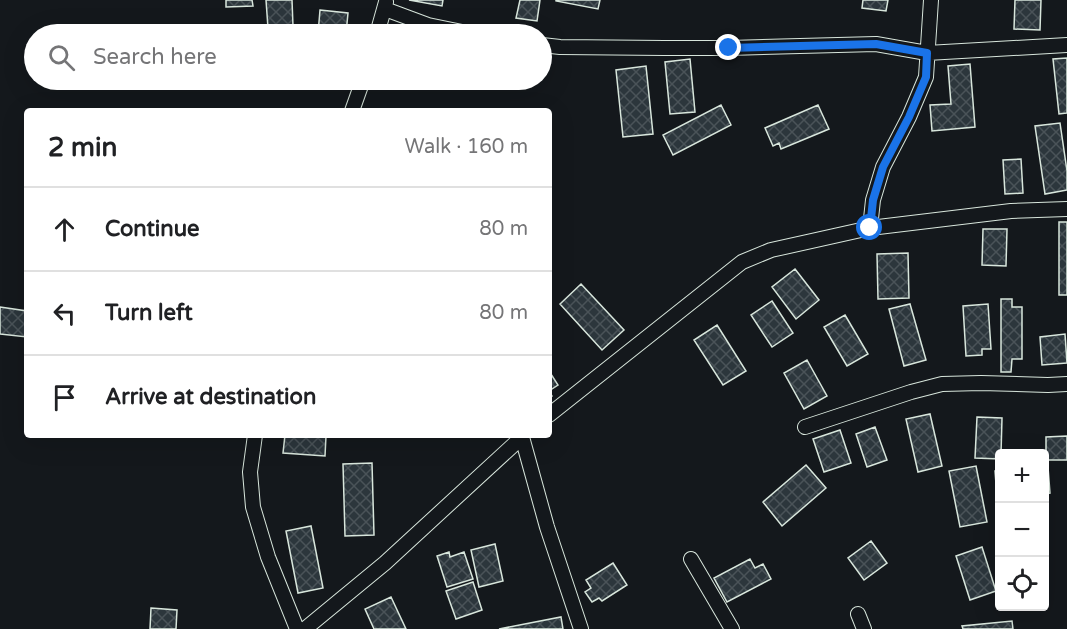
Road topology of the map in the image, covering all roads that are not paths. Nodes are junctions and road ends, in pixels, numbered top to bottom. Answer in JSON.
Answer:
{"nodes":[{"id":1,"x":931,"y":0,"type":"edge"},
{"id":2,"x":385,"y":5,"type":"edge"},
{"id":3,"x":380,"y":24,"type":"edge"},
{"id":4,"x":426,"y":24,"type":"edge"},
{"id":5,"x":1067,"y":45,"type":"edge"},
{"id":6,"x":552,"y":46,"type":"edge"},
{"id":7,"x":927,"y":53,"type":"junction"},
{"id":8,"x":359,"y":90,"type":"edge"},
{"id":9,"x":352,"y":108,"type":"edge"},
{"id":10,"x":1067,"y":209,"type":"edge"},
{"id":11,"x":870,"y":228,"type":"junction"},
{"id":12,"x":1067,"y":384,"type":"edge"},
{"id":13,"x":552,"y":413,"type":"edge"},
{"id":14,"x":805,"y":427,"type":"dead end"},
{"id":15,"x":255,"y":438,"type":"edge"},
{"id":16,"x":521,"y":438,"type":"edge"},
{"id":17,"x":524,"y":438,"type":"edge"},
{"id":18,"x":691,"y":559,"type":"dead end"},
{"id":19,"x":858,"y":614,"type":"dead end"},
{"id":20,"x":297,"y":629,"type":"edge"},
{"id":21,"x":305,"y":629,"type":"edge"},
{"id":22,"x":580,"y":629,"type":"edge"},
{"id":23,"x":732,"y":629,"type":"edge"},
{"id":24,"x":864,"y":629,"type":"edge"}],
"edges":[{"from":1,"to":7,"type":"street"},
{"from":2,"to":3,"type":"street"},
{"from":2,"to":4,"type":"street"},
{"from":5,"to":7,"type":"street"},
{"from":6,"to":7,"type":"street"},
{"from":7,"to":11,"type":"street"},
{"from":8,"to":9,"type":"street"},
{"from":10,"to":11,"type":"street"},
{"from":11,"to":13,"type":"street"},
{"from":12,"to":14,"type":"street"},
{"from":15,"to":20,"type":"street"},
{"from":16,"to":21,"type":"street"},
{"from":17,"to":22,"type":"street"},
{"from":18,"to":23,"type":"street"},
{"from":19,"to":24,"type":"street"}]}
